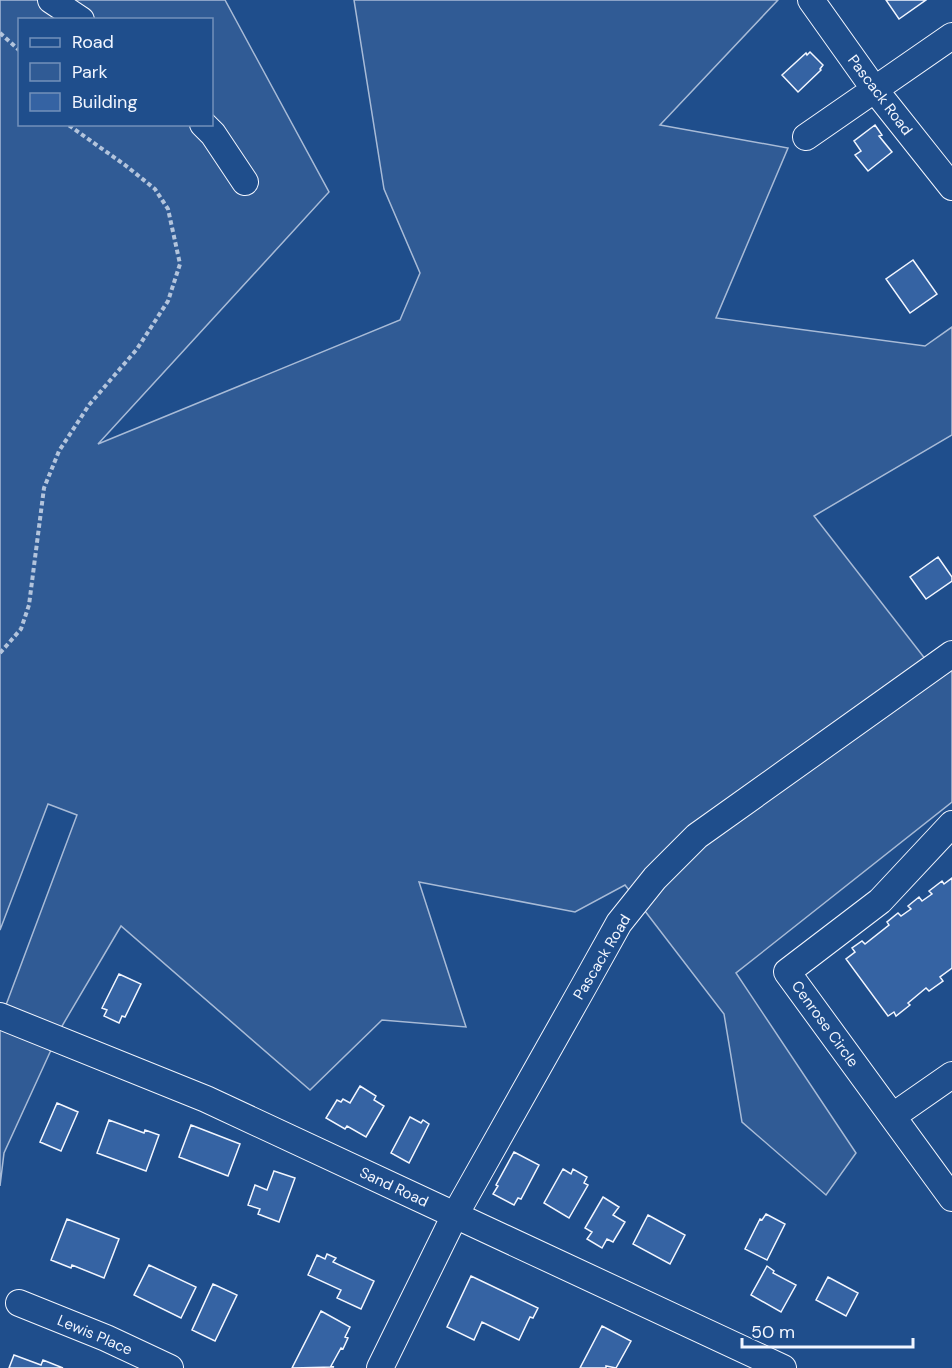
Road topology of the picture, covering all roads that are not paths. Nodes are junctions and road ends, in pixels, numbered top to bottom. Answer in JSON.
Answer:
{"nodes":[{"id":1,"x":51,"y":0,"type":"edge"},
{"id":2,"x":811,"y":0,"type":"edge"},
{"id":3,"x":78,"y":18,"type":"edge"},
{"id":4,"x":952,"y":36,"type":"edge"},
{"id":5,"x":875,"y":90,"type":"junction"},
{"id":6,"x":205,"y":126,"type":"edge"},
{"id":7,"x":806,"y":137,"type":"dead end"},
{"id":8,"x":245,"y":182,"type":"dead end"},
{"id":9,"x":952,"y":187,"type":"edge"},
{"id":10,"x":952,"y":654,"type":"edge"},
{"id":11,"x":952,"y":824,"type":"edge"},
{"id":12,"x":0,"y":1016,"type":"edge"},
{"id":13,"x":952,"y":1075,"type":"edge"},
{"id":14,"x":893,"y":1116,"type":"junction"},
{"id":15,"x":952,"y":1198,"type":"edge"},
{"id":16,"x":455,"y":1215,"type":"junction"},
{"id":17,"x":19,"y":1303,"type":"dead end"},
{"id":18,"x":170,"y":1368,"type":"edge"},
{"id":19,"x":380,"y":1368,"type":"edge"},
{"id":20,"x":783,"y":1368,"type":"edge"}],
"edges":[{"from":1,"to":3,"type":"street"},
{"from":2,"to":5,"type":"street","name":"Pascack Road"},
{"from":4,"to":5,"type":"street"},
{"from":5,"to":7,"type":"street"},
{"from":5,"to":9,"type":"street","name":"Pascack Road"},
{"from":6,"to":8,"type":"street"},
{"from":10,"to":16,"type":"street","name":"Pascack Road"},
{"from":11,"to":14,"type":"street","name":"Cenrose Circle"},
{"from":12,"to":16,"type":"street","name":"Sand Road"},
{"from":13,"to":14,"type":"street"},
{"from":14,"to":15,"type":"street","name":"Cenrose Circle"},
{"from":16,"to":19,"type":"street","name":"Pascack Road"},
{"from":16,"to":20,"type":"street","name":"Sand Road"},
{"from":17,"to":18,"type":"street","name":"Lewis Place"}]}
